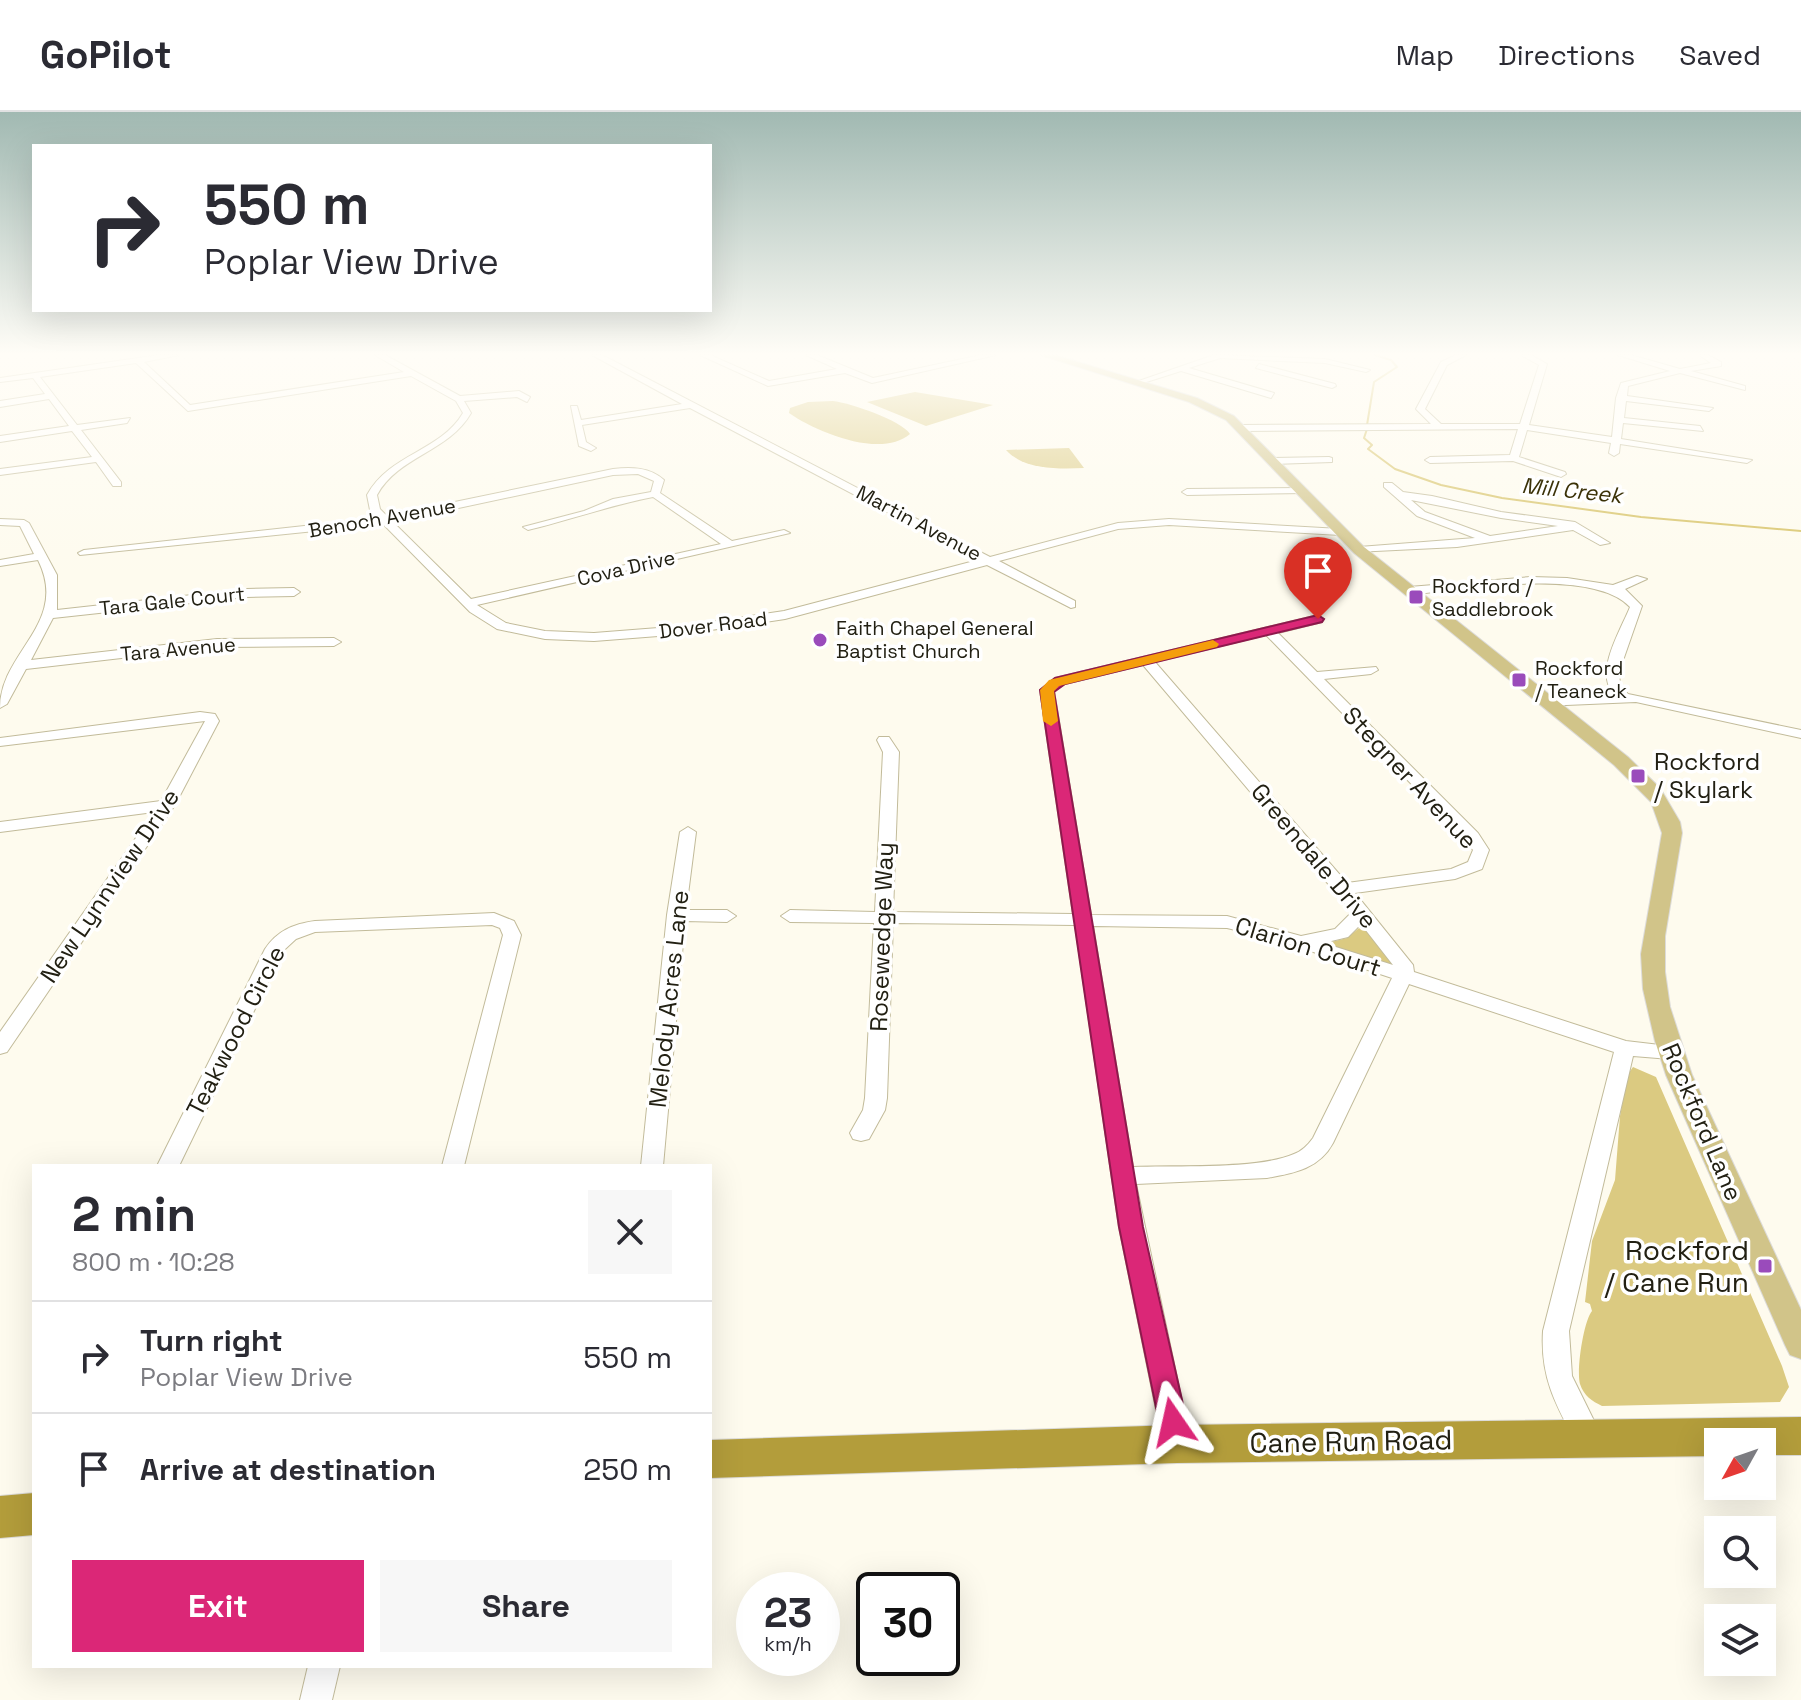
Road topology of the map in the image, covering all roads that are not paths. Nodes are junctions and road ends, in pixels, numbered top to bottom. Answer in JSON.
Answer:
{"nodes":[{"id":1,"x":67,"y":429,"type":"edge"},
{"id":2,"x":76,"y":429,"type":"edge"},
{"id":3,"x":454,"y":429,"type":"edge"},
{"id":4,"x":578,"y":429,"type":"edge"},
{"id":5,"x":737,"y":429,"type":"edge"},
{"id":6,"x":1242,"y":429,"type":"edge"},
{"id":7,"x":1521,"y":429,"type":"edge"},
{"id":8,"x":1537,"y":429,"type":"edge"},
{"id":9,"x":1617,"y":429,"type":"edge"},
{"id":10,"x":0,"y":439,"type":"edge"},
{"id":11,"x":1615,"y":440,"type":"junction"},
{"id":12,"x":591,"y":448,"type":"dead end"},
{"id":13,"x":1614,"y":453,"type":"dead end"},
{"id":14,"x":1514,"y":458,"type":"junction"},
{"id":15,"x":98,"y":459,"type":"junction"},
{"id":16,"x":1329,"y":460,"type":"dead end"},
{"id":17,"x":1430,"y":460,"type":"dead end"},
{"id":18,"x":1747,"y":460,"type":"dead end"},
{"id":19,"x":1273,"y":461,"type":"junction"},
{"id":20,"x":0,"y":472,"type":"edge"},
{"id":21,"x":1561,"y":474,"type":"dead end"},
{"id":22,"x":117,"y":484,"type":"dead end"},
{"id":23,"x":1388,"y":485,"type":"dead end"},
{"id":24,"x":1302,"y":491,"type":"junction"},
{"id":25,"x":1187,"y":492,"type":"dead end"},
{"id":26,"x":655,"y":494,"type":"junction"},
{"id":27,"x":1398,"y":495,"type":"junction"},
{"id":28,"x":1481,"y":511,"type":"junction"},
{"id":29,"x":1429,"y":517,"type":"junction"},
{"id":30,"x":384,"y":520,"type":"junction"},
{"id":31,"x":0,"y":522,"type":"edge"},
{"id":32,"x":1577,"y":526,"type":"junction"},
{"id":33,"x":528,"y":527,"type":"dead end"},
{"id":34,"x":1340,"y":532,"type":"junction"},
{"id":35,"x":784,"y":533,"type":"dead end"},
{"id":36,"x":1486,"y":538,"type":"junction"},
{"id":37,"x":1604,"y":543,"type":"dead end"},
{"id":38,"x":730,"y":545,"type":"junction"},
{"id":39,"x":1359,"y":550,"type":"junction"},
{"id":40,"x":84,"y":553,"type":"dead end"},
{"id":41,"x":42,"y":556,"type":"junction"},
{"id":42,"x":989,"y":560,"type":"junction"},
{"id":43,"x":0,"y":563,"type":"edge"},
{"id":44,"x":1641,"y":579,"type":"dead end"},
{"id":45,"x":1614,"y":589,"type":"junction"},
{"id":46,"x":1409,"y":591,"type":"junction"},
{"id":47,"x":294,"y":592,"type":"dead end"},
{"id":48,"x":468,"y":603,"type":"junction"},
{"id":49,"x":1071,"y":604,"type":"dead end"},
{"id":50,"x":50,"y":615,"type":"junction"},
{"id":51,"x":1318,"y":619,"type":"dead end"},
{"id":52,"x":1269,"y":631,"type":"junction"},
{"id":53,"x":334,"y":642,"type":"dead end"},
{"id":54,"x":1146,"y":660,"type":"junction"},
{"id":55,"x":22,"y":665,"type":"junction"},
{"id":56,"x":1371,"y":670,"type":"dead end"},
{"id":57,"x":1313,"y":676,"type":"junction"},
{"id":58,"x":1624,"y":698,"type":"junction"},
{"id":59,"x":1548,"y":703,"type":"junction"},
{"id":60,"x":0,"y":704,"type":"edge"},
{"id":61,"x":1801,"y":734,"type":"edge"},
{"id":62,"x":884,"y":740,"type":"dead end"},
{"id":63,"x":0,"y":742,"type":"edge"},
{"id":64,"x":167,"y":805,"type":"junction"},
{"id":65,"x":0,"y":827,"type":"edge"},
{"id":66,"x":688,"y":832,"type":"dead end"},
{"id":67,"x":1343,"y":889,"type":"junction"},
{"id":68,"x":1362,"y":912,"type":"junction"},
{"id":69,"x":676,"y":915,"type":"junction"},
{"id":70,"x":727,"y":916,"type":"dead end"},
{"id":71,"x":790,"y":916,"type":"dead end"},
{"id":72,"x":883,"y":917,"type":"junction"},
{"id":73,"x":1084,"y":919,"type":"junction"},
{"id":74,"x":1300,"y":942,"type":"junction"},
{"id":75,"x":1401,"y":976,"type":"junction"},
{"id":76,"x":0,"y":1047,"type":"edge"},
{"id":77,"x":1625,"y":1048,"type":"junction"},
{"id":78,"x":1670,"y":1052,"type":"junction"},
{"id":79,"x":861,"y":1133,"type":"dead end"},
{"id":80,"x":169,"y":1164,"type":"edge"},
{"id":81,"x":454,"y":1164,"type":"edge"},
{"id":82,"x":652,"y":1164,"type":"edge"},
{"id":83,"x":1123,"y":1176,"type":"junction"},
{"id":84,"x":1801,"y":1345,"type":"edge"},
{"id":85,"x":1801,"y":1436,"type":"edge"},
{"id":86,"x":1589,"y":1439,"type":"junction"},
{"id":87,"x":1177,"y":1444,"type":"junction"},
{"id":88,"x":712,"y":1459,"type":"edge"},
{"id":89,"x":32,"y":1514,"type":"edge"},
{"id":90,"x":0,"y":1517,"type":"edge"},
{"id":91,"x":324,"y":1668,"type":"edge"},
{"id":92,"x":316,"y":1700,"type":"edge"}],
"edges":[{"from":1,"to":10,"type":"street"},
{"from":2,"to":15,"type":"street"},
{"from":3,"to":30,"type":"street"},
{"from":4,"to":12,"type":"street"},
{"from":5,"to":42,"type":"street","name":"Martin Avenue"},
{"from":6,"to":19,"type":"main road","name":"Rockford Lane"},
{"from":7,"to":14,"type":"street"},
{"from":8,"to":11,"type":"street"},
{"from":9,"to":11,"type":"street"},
{"from":11,"to":13,"type":"street"},
{"from":11,"to":18,"type":"street"},
{"from":14,"to":17,"type":"street"},
{"from":14,"to":21,"type":"street"},
{"from":15,"to":20,"type":"street"},
{"from":15,"to":22,"type":"street"},
{"from":16,"to":19,"type":"street"},
{"from":19,"to":24,"type":"main road","name":"Rockford Lane"},
{"from":23,"to":27,"type":"street"},
{"from":24,"to":25,"type":"street"},
{"from":24,"to":34,"type":"main road","name":"Rockford Lane"},
{"from":26,"to":30,"type":"street","name":"Benoch Avenue"},
{"from":26,"to":33,"type":"street"},
{"from":26,"to":38,"type":"street"},
{"from":27,"to":28,"type":"street"},
{"from":27,"to":29,"type":"street"},
{"from":28,"to":29,"type":"street"},
{"from":28,"to":32,"type":"street"},
{"from":29,"to":36,"type":"street"},
{"from":30,"to":40,"type":"street","name":"Benoch Avenue"},
{"from":30,"to":48,"type":"street","name":"Dover Road"},
{"from":31,"to":41,"type":"street"},
{"from":32,"to":36,"type":"street"},
{"from":32,"to":37,"type":"street"},
{"from":34,"to":39,"type":"main road","name":"Rockford Lane"},
{"from":34,"to":42,"type":"street","name":"Dover Road"},
{"from":35,"to":38,"type":"street","name":"Cova Drive"},
{"from":36,"to":39,"type":"street"},
{"from":38,"to":48,"type":"street","name":"Cova Drive"},
{"from":39,"to":46,"type":"main road","name":"Rockford Lane"},
{"from":41,"to":43,"type":"street"},
{"from":41,"to":50,"type":"street"},
{"from":42,"to":48,"type":"street","name":"Dover Road"},
{"from":42,"to":49,"type":"street","name":"Martin Avenue"},
{"from":44,"to":45,"type":"street"},
{"from":45,"to":46,"type":"street"},
{"from":45,"to":58,"type":"street"},
{"from":46,"to":59,"type":"main road","name":"Rockford Lane"},
{"from":47,"to":50,"type":"street","name":"Tara Gale Court"},
{"from":50,"to":55,"type":"street"},
{"from":51,"to":52,"type":"street"},
{"from":52,"to":54,"type":"street"},
{"from":52,"to":57,"type":"street","name":"Stegner Avenue"},
{"from":53,"to":55,"type":"street","name":"Tara Avenue"},
{"from":54,"to":67,"type":"street","name":"Greendale Drive"},
{"from":54,"to":73,"type":"street"},
{"from":55,"to":60,"type":"street"},
{"from":56,"to":57,"type":"street"},
{"from":57,"to":67,"type":"street","name":"Stegner Avenue"},
{"from":58,"to":59,"type":"street"},
{"from":58,"to":61,"type":"street"},
{"from":59,"to":78,"type":"main road","name":"Rockford Lane"},
{"from":62,"to":72,"type":"street","name":"Rosewedge Way"},
{"from":63,"to":64,"type":"street","name":"New Lynnview Drive"},
{"from":64,"to":65,"type":"street"},
{"from":64,"to":76,"type":"street","name":"New Lynnview Drive"},
{"from":66,"to":69,"type":"street","name":"Melody Acres Lane"},
{"from":67,"to":68,"type":"street","name":"Greendale Drive"},
{"from":68,"to":74,"type":"street"},
{"from":68,"to":75,"type":"street","name":"Greendale Drive"},
{"from":69,"to":70,"type":"street"},
{"from":69,"to":82,"type":"street","name":"Melody Acres Lane"},
{"from":71,"to":72,"type":"street","name":"Clarion Court"},
{"from":72,"to":73,"type":"street","name":"Clarion Court"},
{"from":72,"to":79,"type":"street","name":"Rosewedge Way"},
{"from":73,"to":74,"type":"street","name":"Clarion Court"},
{"from":73,"to":83,"type":"street"},
{"from":74,"to":75,"type":"street","name":"Clarion Court"},
{"from":75,"to":77,"type":"street","name":"Clarion Court"},
{"from":75,"to":83,"type":"street"},
{"from":77,"to":78,"type":"street","name":"Clarion Court"},
{"from":77,"to":86,"type":"street","name":"Rockford Lane"},
{"from":78,"to":84,"type":"main road","name":"Rockford Lane"},
{"from":80,"to":81,"type":"street","name":"Teakwood Circle"},
{"from":83,"to":87,"type":"street"},
{"from":85,"to":86,"type":"highway","name":"Cane Run Road"},
{"from":86,"to":87,"type":"highway","name":"Cane Run Road"},
{"from":87,"to":88,"type":"highway","name":"Cane Run Road"},
{"from":89,"to":90,"type":"highway"},
{"from":91,"to":92,"type":"street"}]}
